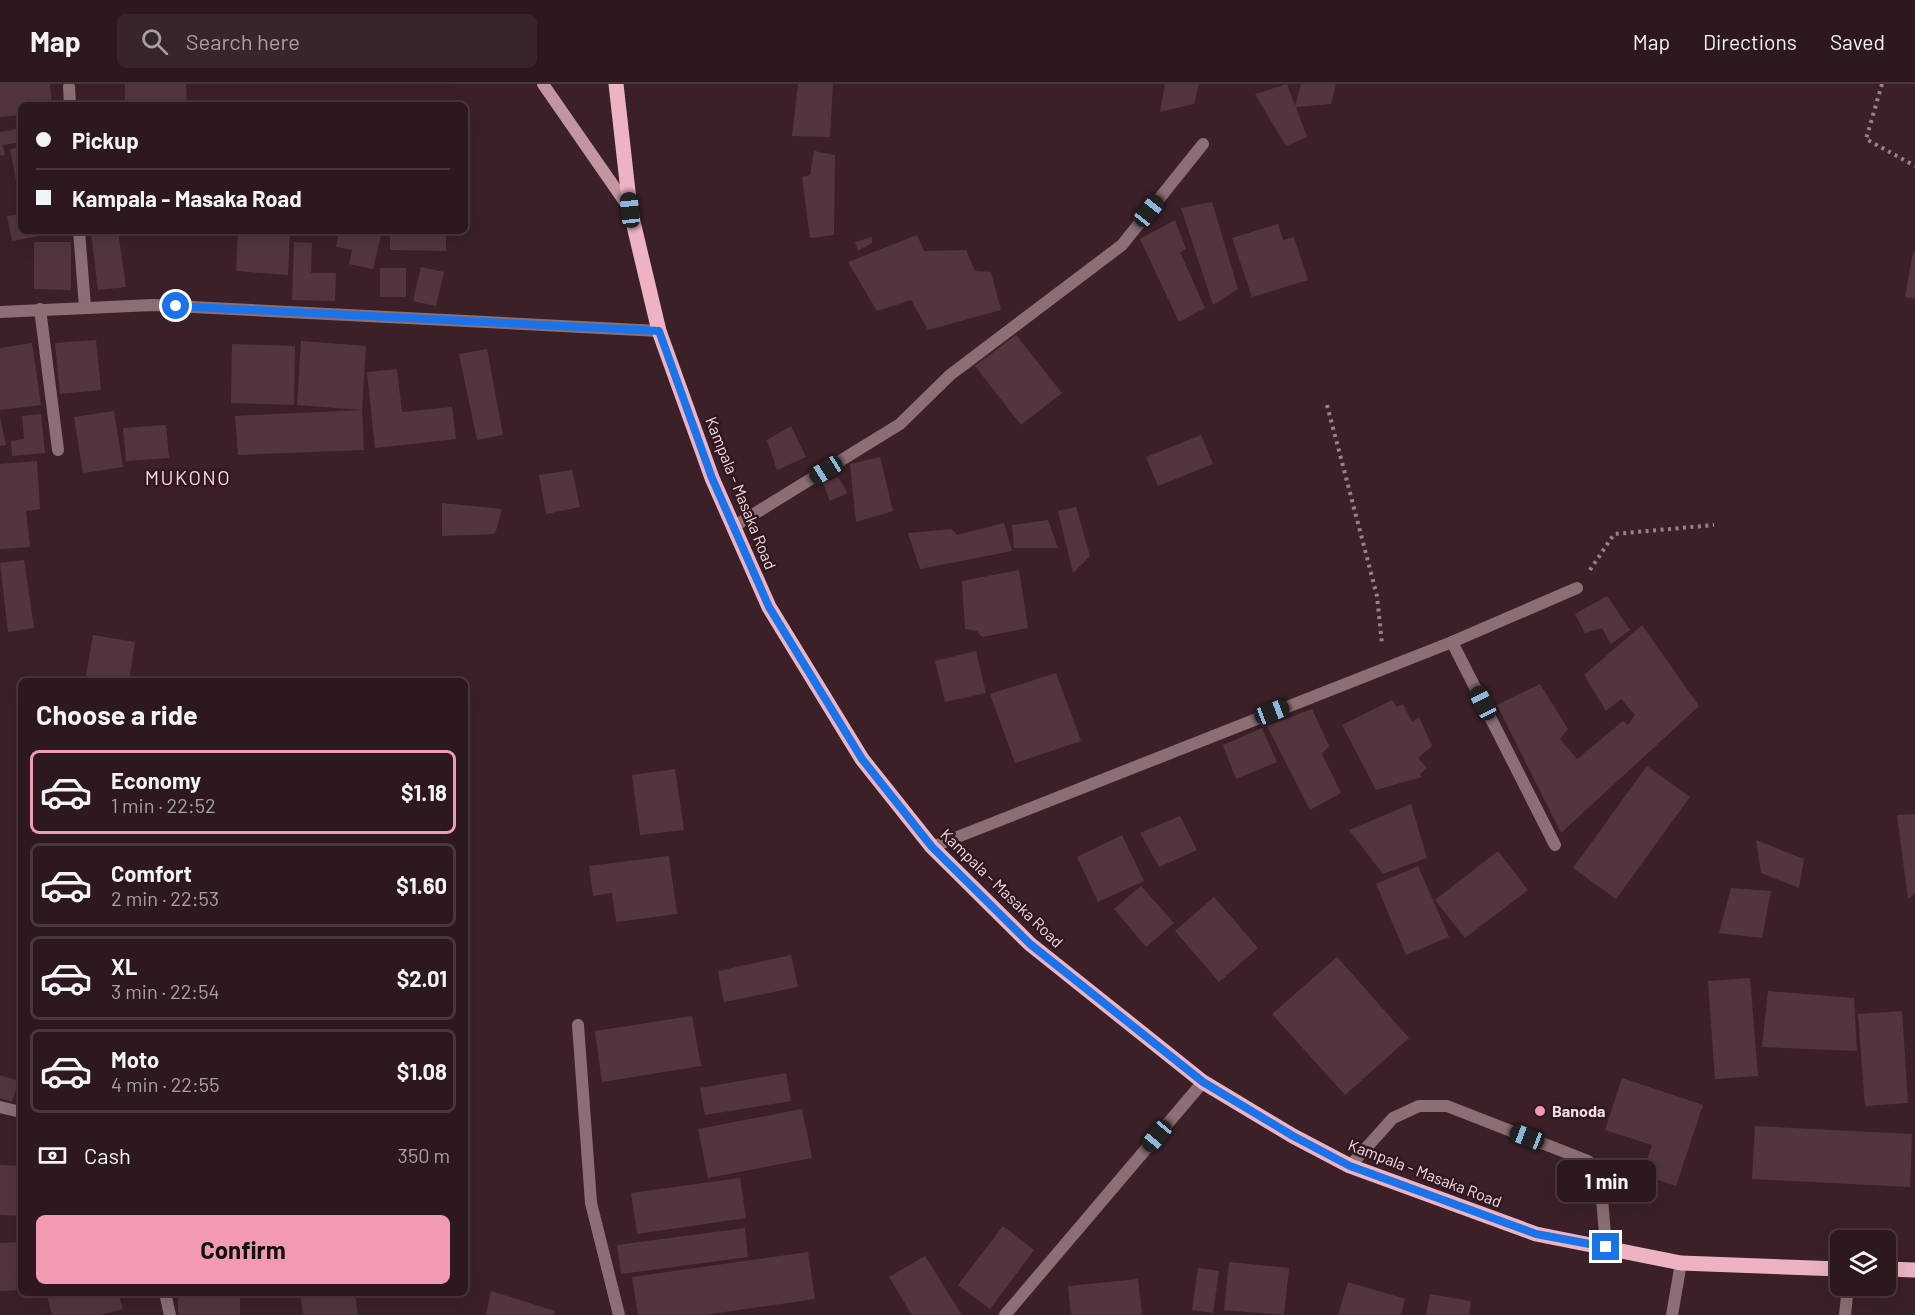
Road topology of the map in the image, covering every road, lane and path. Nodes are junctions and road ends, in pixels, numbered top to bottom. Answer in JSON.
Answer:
{"nodes":[{"id":1,"x":543,"y":84,"type":"edge"},
{"id":2,"x":616,"y":84,"type":"edge"},
{"id":3,"x":1882,"y":84,"type":"edge"},
{"id":4,"x":69,"y":87,"type":"dead end"},
{"id":5,"x":70,"y":102,"type":"edge"},
{"id":6,"x":1203,"y":144,"type":"dead end"},
{"id":7,"x":1915,"y":166,"type":"edge"},
{"id":8,"x":630,"y":210,"type":"junction"},
{"id":9,"x":79,"y":234,"type":"edge"},
{"id":10,"x":85,"y":307,"type":"junction"},
{"id":11,"x":40,"y":309,"type":"junction"},
{"id":12,"x":0,"y":312,"type":"edge"},
{"id":13,"x":659,"y":331,"type":"junction"},
{"id":14,"x":1327,"y":405,"type":"dead end"},
{"id":15,"x":58,"y":450,"type":"dead end"},
{"id":16,"x":1714,"y":525,"type":"dead end"},
{"id":17,"x":733,"y":527,"type":"junction"},
{"id":18,"x":1577,"y":588,"type":"joint"},
{"id":19,"x":1452,"y":642,"type":"junction"},
{"id":20,"x":1379,"y":670,"type":"junction"},
{"id":21,"x":1555,"y":845,"type":"dead end"},
{"id":22,"x":932,"y":847,"type":"junction"},
{"id":23,"x":578,"y":1025,"type":"dead end"},
{"id":24,"x":1203,"y":1082,"type":"junction"},
{"id":25,"x":0,"y":1107,"type":"edge"},
{"id":26,"x":18,"y":1111,"type":"edge"},
{"id":27,"x":1350,"y":1166,"type":"junction"},
{"id":28,"x":1606,"y":1247,"type":"junction"},
{"id":29,"x":1681,"y":1263,"type":"junction"},
{"id":30,"x":1830,"y":1269,"type":"edge"},
{"id":31,"x":1896,"y":1269,"type":"edge"},
{"id":32,"x":1915,"y":1270,"type":"edge"},
{"id":33,"x":166,"y":1296,"type":"edge"},
{"id":34,"x":1847,"y":1296,"type":"edge"},
{"id":35,"x":170,"y":1315,"type":"edge"},
{"id":36,"x":619,"y":1315,"type":"edge"},
{"id":37,"x":1005,"y":1315,"type":"edge"},
{"id":38,"x":1672,"y":1315,"type":"edge"},
{"id":39,"x":1845,"y":1315,"type":"edge"}],
"edges":[{"from":1,"to":8,"type":"street"},
{"from":2,"to":8,"type":"main road","name":"Kampala - Masaka Road"},
{"from":3,"to":7,"type":"path"},
{"from":4,"to":5,"type":"street"},
{"from":6,"to":17,"type":"street"},
{"from":8,"to":13,"type":"main road","name":"Kampala - Masaka Road"},
{"from":9,"to":10,"type":"street"},
{"from":10,"to":11,"type":"street"},
{"from":10,"to":13,"type":"street"},
{"from":11,"to":12,"type":"street"},
{"from":11,"to":15,"type":"street"},
{"from":13,"to":17,"type":"main road","name":"Kampala - Masaka Road"},
{"from":14,"to":20,"type":"path"},
{"from":16,"to":18,"type":"path"},
{"from":17,"to":22,"type":"main road","name":"Kampala - Masaka Road"},
{"from":18,"to":19,"type":"street"},
{"from":19,"to":20,"type":"street"},
{"from":19,"to":21,"type":"street"},
{"from":20,"to":22,"type":"street"},
{"from":22,"to":24,"type":"main road","name":"Kampala - Masaka Road"},
{"from":23,"to":36,"type":"street"},
{"from":24,"to":27,"type":"main road","name":"Kampala - Masaka Road"},
{"from":24,"to":37,"type":"street"},
{"from":25,"to":26,"type":"street"},
{"from":27,"to":28,"type":"main road","name":"Kampala - Masaka Road"},
{"from":27,"to":28,"type":"street"},
{"from":28,"to":29,"type":"main road","name":"Kampala - Masaka Road"},
{"from":29,"to":30,"type":"main road","name":"Kampala - Masaka Road"},
{"from":29,"to":38,"type":"street"},
{"from":31,"to":32,"type":"main road"},
{"from":33,"to":35,"type":"street"},
{"from":34,"to":39,"type":"street"}]}
